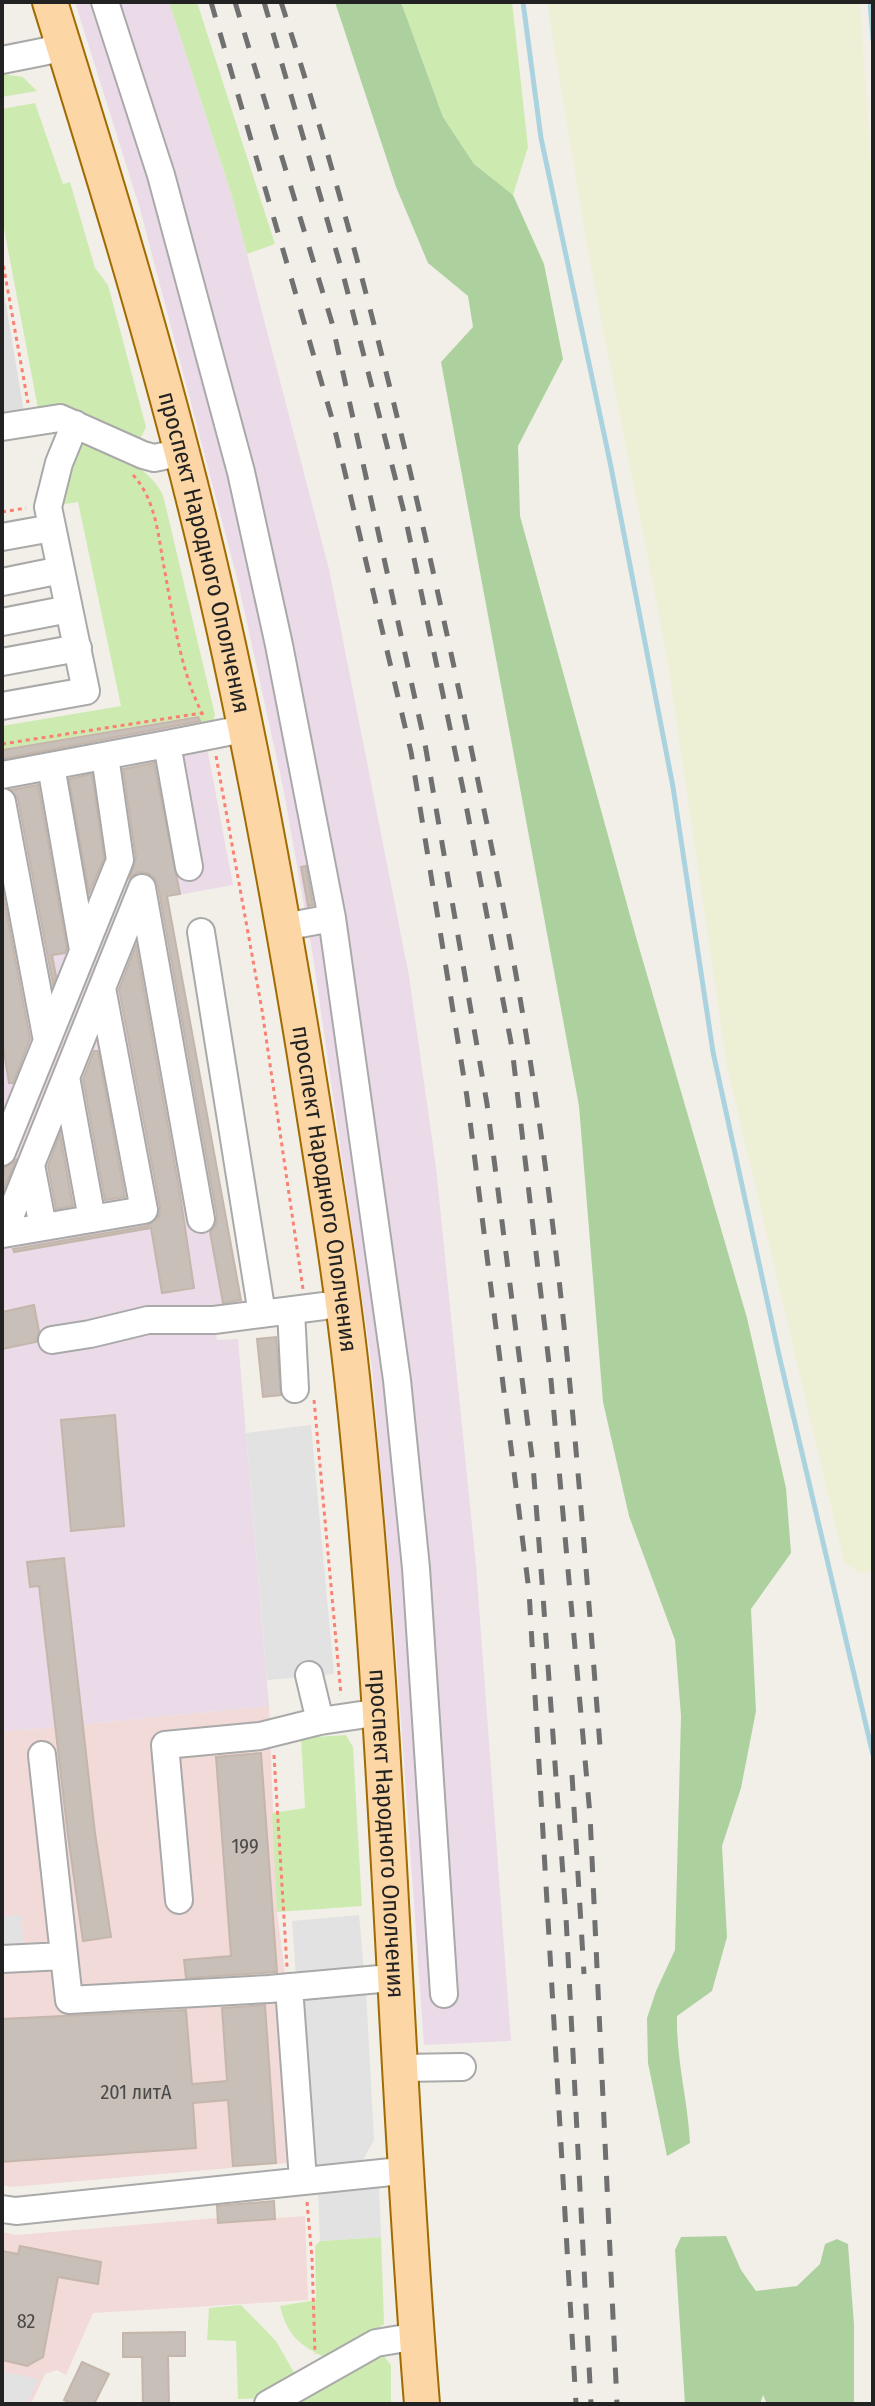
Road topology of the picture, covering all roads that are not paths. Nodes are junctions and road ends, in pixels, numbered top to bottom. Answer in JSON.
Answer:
{"nodes":[{"id":1,"x":32,"y":2,"type":"edge"},
{"id":2,"x":50,"y":2,"type":"edge"},
{"id":3,"x":105,"y":2,"type":"edge"},
{"id":4,"x":51,"y":43,"type":"junction"},
{"id":5,"x":2,"y":46,"type":"edge"},
{"id":6,"x":2,"y":60,"type":"edge"},
{"id":7,"x":75,"y":424,"type":"junction"},
{"id":8,"x":2,"y":427,"type":"edge"},
{"id":9,"x":164,"y":456,"type":"junction"},
{"id":10,"x":50,"y":516,"type":"junction"},
{"id":11,"x":2,"y":537,"type":"edge"},
{"id":12,"x":61,"y":570,"type":"junction"},
{"id":13,"x":2,"y":582,"type":"edge"},
{"id":14,"x":69,"y":609,"type":"junction"},
{"id":15,"x":2,"y":622,"type":"edge"},
{"id":16,"x":78,"y":648,"type":"junction"},
{"id":17,"x":2,"y":662,"type":"edge"},
{"id":18,"x":2,"y":706,"type":"edge"},
{"id":19,"x":220,"y":733,"type":"junction"},
{"id":20,"x":167,"y":744,"type":"junction"},
{"id":21,"x":105,"y":756,"type":"junction"},
{"id":22,"x":51,"y":766,"type":"junction"},
{"id":23,"x":2,"y":775,"type":"edge"},
{"id":24,"x":2,"y":802,"type":"edge"},
{"id":25,"x":120,"y":860,"type":"junction"},
{"id":26,"x":189,"y":867,"type":"dead end"},
{"id":27,"x":142,"y":888,"type":"junction"},
{"id":28,"x":332,"y":918,"type":"junction"},
{"id":29,"x":284,"y":927,"type":"junction"},
{"id":30,"x":201,"y":932,"type":"dead end"},
{"id":31,"x":83,"y":950,"type":"junction"},
{"id":32,"x":102,"y":988,"type":"junction"},
{"id":33,"x":47,"y":1041,"type":"junction"},
{"id":34,"x":66,"y":1077,"type":"junction"},
{"id":35,"x":2,"y":1101,"type":"edge"},
{"id":36,"x":5,"y":1144,"type":"edge"},
{"id":37,"x":31,"y":1165,"type":"junction"},
{"id":38,"x":92,"y":1219,"type":"junction"},
{"id":39,"x":201,"y":1219,"type":"dead end"},
{"id":40,"x":43,"y":1227,"type":"junction"},
{"id":41,"x":307,"y":1309,"type":"junction"},
{"id":42,"x":262,"y":1314,"type":"junction"},
{"id":43,"x":52,"y":1340,"type":"dead end"},
{"id":44,"x":304,"y":1388,"type":"road end"},
{"id":45,"x":309,"y":1675,"type":"dead end"},
{"id":46,"x":362,"y":1707,"type":"junction"},
{"id":47,"x":320,"y":1721,"type":"junction"},
{"id":48,"x":42,"y":1755,"type":"dead end"},
{"id":49,"x":179,"y":1900,"type":"dead end"},
{"id":50,"x":64,"y":1956,"type":"junction"},
{"id":51,"x":2,"y":1959,"type":"edge"},
{"id":52,"x":380,"y":1979,"type":"junction"},
{"id":53,"x":289,"y":1987,"type":"junction"},
{"id":54,"x":444,"y":1994,"type":"dead end"},
{"id":55,"x":462,"y":2067,"type":"dead end"},
{"id":56,"x":401,"y":2068,"type":"junction"},
{"id":57,"x":391,"y":2172,"type":"junction"},
{"id":58,"x":303,"y":2180,"type":"junction"},
{"id":59,"x":2,"y":2209,"type":"edge"},
{"id":60,"x":400,"y":2339,"type":"junction"},
{"id":61,"x":268,"y":2404,"type":"edge"},
{"id":62,"x":402,"y":2404,"type":"edge"},
{"id":63,"x":422,"y":2404,"type":"edge"}],
"edges":[{"from":1,"to":4,"type":"main road","name":"проспект Народного Ополчения"},
{"from":2,"to":4,"type":"main road","name":"проспект Народного Ополчения"},
{"from":3,"to":28,"type":"street"},
{"from":4,"to":5,"type":"street"},
{"from":4,"to":6,"type":"street"},
{"from":4,"to":9,"type":"main road","name":"проспект Народного Ополчения"},
{"from":4,"to":29,"type":"main road","name":"проспект Народного Ополчения"},
{"from":7,"to":8,"type":"street"},
{"from":7,"to":9,"type":"street"},
{"from":7,"to":10,"type":"street"},
{"from":9,"to":19,"type":"main road","name":"проспект Народного Ополчения"},
{"from":10,"to":11,"type":"street"},
{"from":10,"to":12,"type":"street"},
{"from":12,"to":13,"type":"street"},
{"from":12,"to":14,"type":"street"},
{"from":14,"to":15,"type":"street"},
{"from":14,"to":16,"type":"street"},
{"from":16,"to":17,"type":"street"},
{"from":16,"to":18,"type":"street"},
{"from":19,"to":20,"type":"street"},
{"from":19,"to":41,"type":"main road","name":"проспект Народного Ополчения"},
{"from":20,"to":21,"type":"street"},
{"from":20,"to":26,"type":"street"},
{"from":21,"to":22,"type":"street"},
{"from":21,"to":25,"type":"street"},
{"from":22,"to":23,"type":"street"},
{"from":22,"to":31,"type":"street"},
{"from":24,"to":33,"type":"street"},
{"from":25,"to":27,"type":"street"},
{"from":25,"to":31,"type":"street"},
{"from":27,"to":32,"type":"street"},
{"from":27,"to":39,"type":"street"},
{"from":28,"to":29,"type":"street"},
{"from":28,"to":54,"type":"street"},
{"from":29,"to":46,"type":"main road","name":"проспект Народного Ополчения"},
{"from":30,"to":42,"type":"street"},
{"from":31,"to":33,"type":"street"},
{"from":32,"to":34,"type":"street"},
{"from":32,"to":38,"type":"street"},
{"from":33,"to":36,"type":"street"},
{"from":34,"to":37,"type":"street"},
{"from":34,"to":38,"type":"street"},
{"from":35,"to":36,"type":"street"},
{"from":37,"to":40,"type":"street"},
{"from":37,"to":40,"type":"street"},
{"from":38,"to":40,"type":"street"},
{"from":41,"to":42,"type":"street"},
{"from":41,"to":44,"type":"street"},
{"from":41,"to":46,"type":"main road","name":"проспект Народного Ополчения"},
{"from":42,"to":43,"type":"street"},
{"from":45,"to":47,"type":"street"},
{"from":46,"to":47,"type":"street"},
{"from":46,"to":52,"type":"main road","name":"проспект Народного Ополчения"},
{"from":46,"to":56,"type":"main road","name":"проспект Народного Ополчения"},
{"from":47,"to":49,"type":"street"},
{"from":48,"to":50,"type":"street"},
{"from":50,"to":51,"type":"street"},
{"from":50,"to":53,"type":"street"},
{"from":52,"to":53,"type":"street"},
{"from":52,"to":57,"type":"main road","name":"проспект Народного Ополчения"},
{"from":53,"to":58,"type":"street"},
{"from":55,"to":56,"type":"street"},
{"from":56,"to":63,"type":"main road","name":"проспект Народного Ополчения"},
{"from":57,"to":58,"type":"street"},
{"from":57,"to":60,"type":"main road","name":"проспект Народного Ополчения"},
{"from":58,"to":59,"type":"street"},
{"from":60,"to":61,"type":"street"},
{"from":60,"to":62,"type":"main road","name":"проспект Народного Ополчения"}]}
